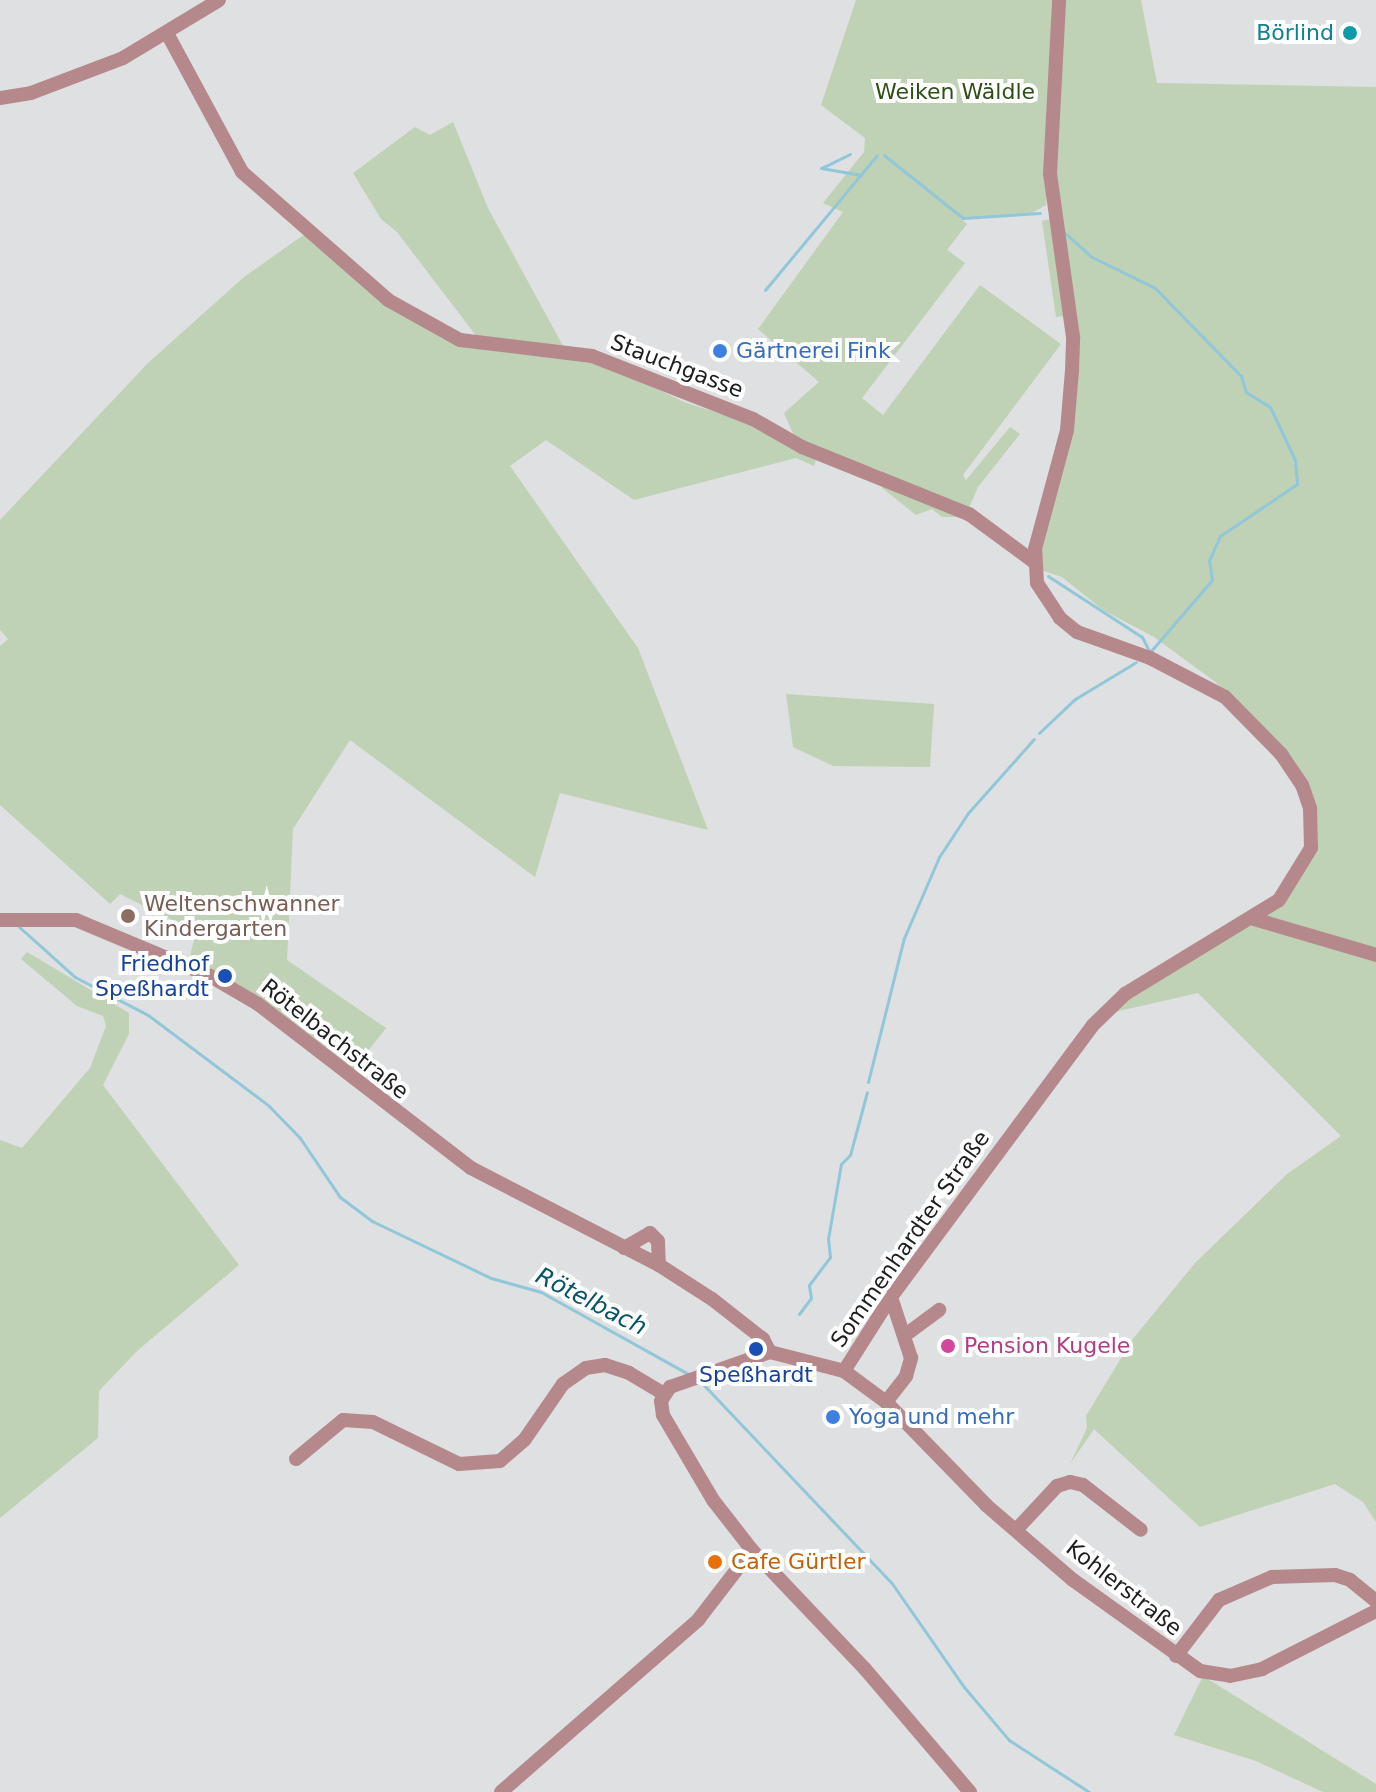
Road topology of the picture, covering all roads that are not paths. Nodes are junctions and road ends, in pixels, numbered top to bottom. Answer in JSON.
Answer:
{"nodes":[{"id":1,"x":219,"y":0,"type":"edge"},
{"id":2,"x":1059,"y":0,"type":"edge"},
{"id":3,"x":168,"y":35,"type":"junction"},
{"id":4,"x":0,"y":98,"type":"edge"},
{"id":5,"x":1034,"y":562,"type":"junction"},
{"id":6,"x":1254,"y":919,"type":"junction"},
{"id":7,"x":0,"y":920,"type":"edge"},
{"id":8,"x":1376,"y":955,"type":"edge"},
{"id":9,"x":624,"y":1248,"type":"junction"},
{"id":10,"x":659,"y":1265,"type":"junction"},
{"id":11,"x":891,"y":1297,"type":"junction"},
{"id":12,"x":939,"y":1310,"type":"dead end"},
{"id":13,"x":904,"y":1336,"type":"junction"},
{"id":14,"x":770,"y":1352,"type":"junction"},
{"id":15,"x":844,"y":1371,"type":"junction"},
{"id":16,"x":664,"y":1394,"type":"junction"},
{"id":17,"x":886,"y":1402,"type":"junction"},
{"id":18,"x":296,"y":1459,"type":"dead end"},
{"id":19,"x":1016,"y":1530,"type":"junction"},
{"id":20,"x":1141,"y":1530,"type":"dead end"},
{"id":21,"x":752,"y":1550,"type":"junction"},
{"id":22,"x":1376,"y":1601,"type":"edge"},
{"id":23,"x":1376,"y":1611,"type":"edge"},
{"id":24,"x":1176,"y":1656,"type":"junction"},
{"id":25,"x":501,"y":1792,"type":"edge"},
{"id":26,"x":970,"y":1792,"type":"edge"}],
"edges":[{"from":1,"to":3,"type":"street"},
{"from":2,"to":5,"type":"street"},
{"from":3,"to":4,"type":"street"},
{"from":3,"to":5,"type":"street","name":"Stauchgasse"},
{"from":5,"to":6,"type":"street","name":"Sommenhardter Straße"},
{"from":6,"to":8,"type":"street"},
{"from":6,"to":11,"type":"street","name":"Sommenhardter Straße"},
{"from":7,"to":9,"type":"street","name":"Rötelbachstraße"},
{"from":9,"to":10,"type":"street","name":"Rötelbachstraße"},
{"from":9,"to":10,"type":"street"},
{"from":10,"to":14,"type":"street","name":"Rötelbachstraße"},
{"from":11,"to":13,"type":"street"},
{"from":11,"to":15,"type":"street","name":"Sommenhardter Straße"},
{"from":12,"to":13,"type":"street"},
{"from":13,"to":17,"type":"street"},
{"from":14,"to":15,"type":"street","name":"Sommenhardter Straße"},
{"from":14,"to":16,"type":"street"},
{"from":15,"to":17,"type":"street","name":"Kohlerstraße"},
{"from":16,"to":18,"type":"street"},
{"from":16,"to":21,"type":"street"},
{"from":17,"to":19,"type":"street","name":"Kohlerstraße"},
{"from":19,"to":20,"type":"street"},
{"from":19,"to":24,"type":"street","name":"Kohlerstraße"},
{"from":21,"to":25,"type":"street"},
{"from":21,"to":26,"type":"street"},
{"from":22,"to":24,"type":"street"},
{"from":23,"to":24,"type":"street","name":"Kohlerstraße"}]}
